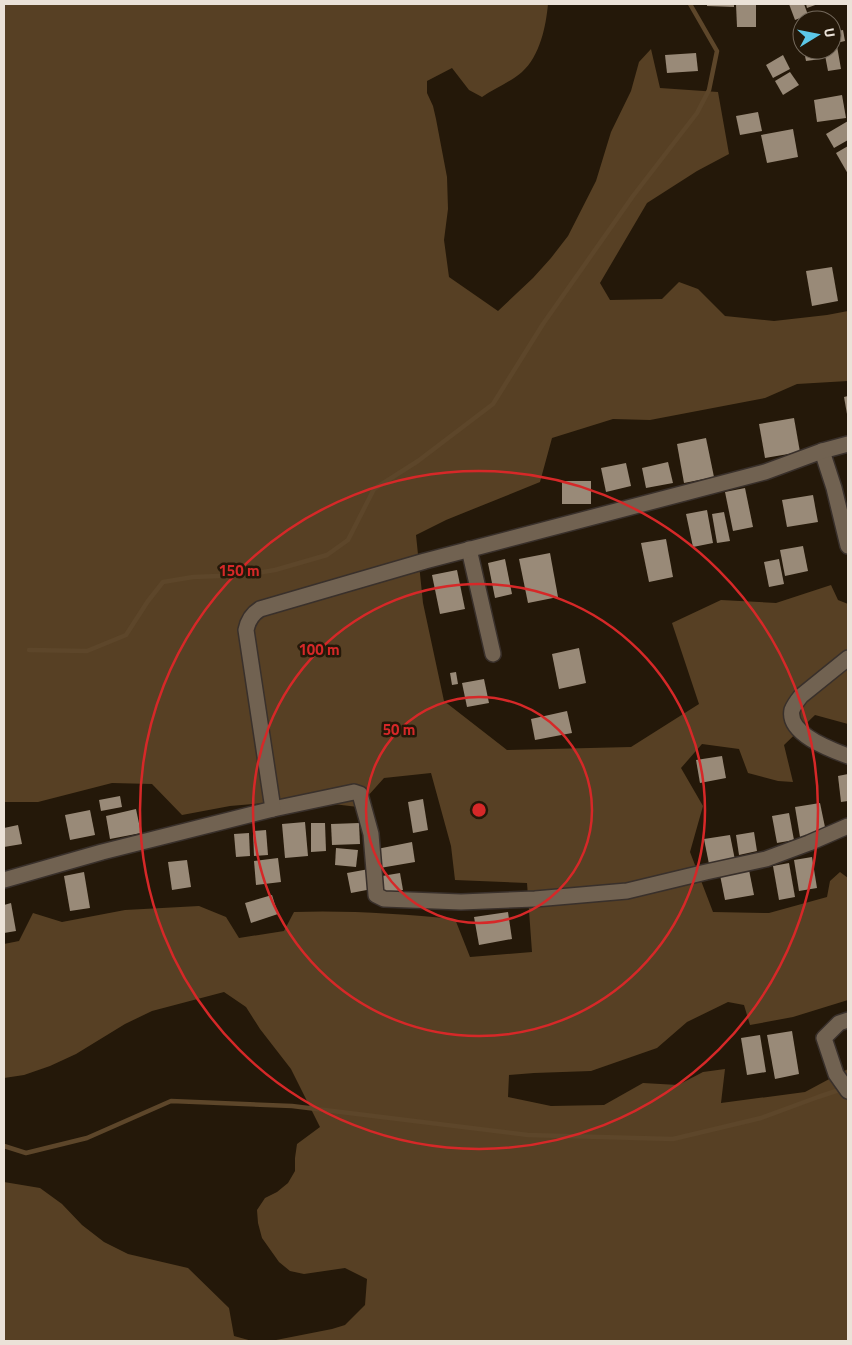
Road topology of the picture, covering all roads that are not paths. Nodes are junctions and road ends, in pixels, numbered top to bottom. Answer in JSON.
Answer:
{"nodes":[{"id":1,"x":848,"y":444,"type":"edge"},
{"id":2,"x":822,"y":451,"type":"junction"},
{"id":3,"x":848,"y":546,"type":"edge"},
{"id":4,"x":469,"y":549,"type":"junction"},
{"id":5,"x":493,"y":654,"type":"dead end"},
{"id":6,"x":848,"y":658,"type":"edge"},
{"id":7,"x":848,"y":756,"type":"edge"},
{"id":8,"x":273,"y":809,"type":"junction"},
{"id":9,"x":848,"y":826,"type":"edge"},
{"id":10,"x":4,"y":880,"type":"edge"},
{"id":11,"x":848,"y":1020,"type":"edge"},
{"id":12,"x":848,"y":1091,"type":"edge"}],
"edges":[{"from":1,"to":2,"type":"street"},
{"from":2,"to":3,"type":"street"},
{"from":2,"to":4,"type":"street"},
{"from":4,"to":5,"type":"street"},
{"from":4,"to":8,"type":"street"},
{"from":6,"to":7,"type":"street"},
{"from":8,"to":9,"type":"street"},
{"from":8,"to":10,"type":"street"},
{"from":11,"to":12,"type":"street"}]}
